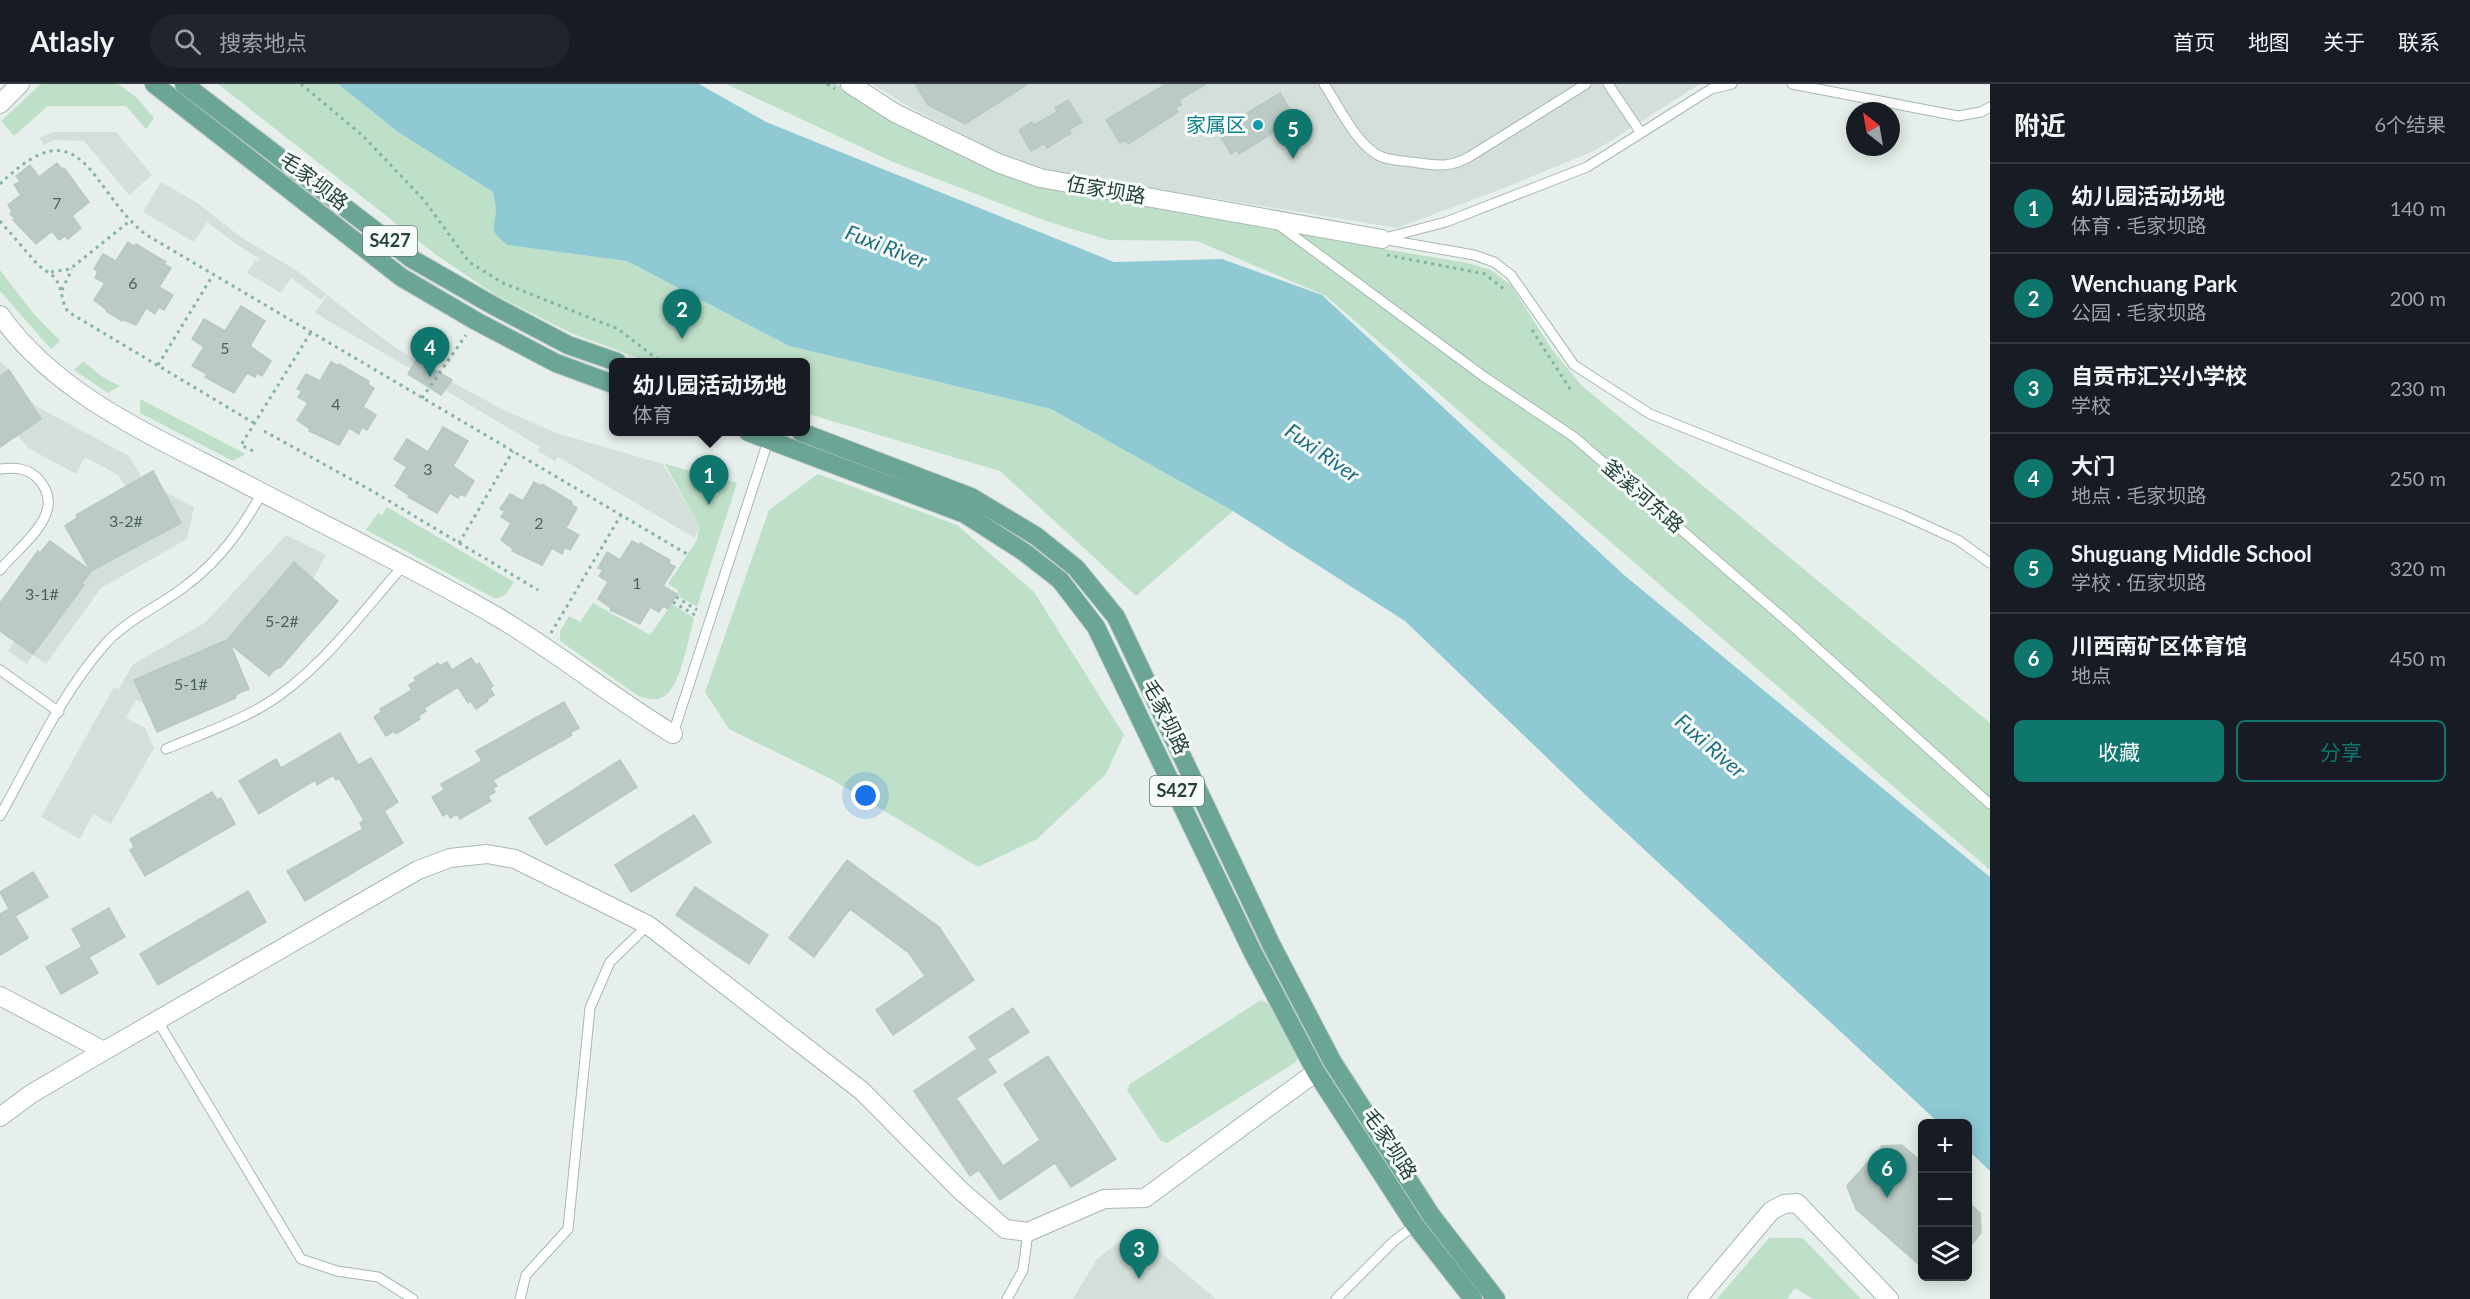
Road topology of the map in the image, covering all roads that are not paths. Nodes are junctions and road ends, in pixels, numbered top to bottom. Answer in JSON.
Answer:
{"nodes":[{"id":1,"x":20,"y":84,"type":"edge"},
{"id":2,"x":154,"y":84,"type":"edge"},
{"id":3,"x":184,"y":84,"type":"edge"},
{"id":4,"x":850,"y":84,"type":"edge"},
{"id":5,"x":1324,"y":84,"type":"edge"},
{"id":6,"x":1586,"y":84,"type":"edge"},
{"id":7,"x":1608,"y":84,"type":"edge"},
{"id":8,"x":1732,"y":84,"type":"edge"},
{"id":9,"x":1792,"y":84,"type":"edge"},
{"id":10,"x":0,"y":105,"type":"edge"},
{"id":11,"x":1990,"y":106,"type":"edge"},
{"id":12,"x":1641,"y":133,"type":"junction"},
{"id":13,"x":1271,"y":219,"type":"junction"},
{"id":14,"x":1382,"y":239,"type":"junction"},
{"id":15,"x":0,"y":315,"type":"edge"},
{"id":16,"x":609,"y":360,"type":"edge"},
{"id":17,"x":609,"y":383,"type":"edge"},
{"id":18,"x":810,"y":435,"type":"edge"},
{"id":19,"x":762,"y":436,"type":"edge"},
{"id":20,"x":769,"y":438,"type":"junction"},
{"id":21,"x":0,"y":469,"type":"edge"},
{"id":22,"x":262,"y":493,"type":"junction"},
{"id":23,"x":1990,"y":563,"type":"edge"},
{"id":24,"x":403,"y":566,"type":"junction"},
{"id":25,"x":0,"y":570,"type":"edge"},
{"id":26,"x":0,"y":670,"type":"edge"},
{"id":27,"x":59,"y":712,"type":"junction"},
{"id":28,"x":673,"y":734,"type":"joint"},
{"id":29,"x":166,"y":748,"type":"dead end"},
{"id":30,"x":1990,"y":804,"type":"edge"},
{"id":31,"x":0,"y":816,"type":"edge"},
{"id":32,"x":648,"y":925,"type":"junction"},
{"id":33,"x":0,"y":996,"type":"edge"},
{"id":34,"x":158,"y":1020,"type":"junction"},
{"id":35,"x":104,"y":1051,"type":"junction"},
{"id":36,"x":1316,"y":1072,"type":"junction"},
{"id":37,"x":0,"y":1117,"type":"edge"},
{"id":38,"x":1415,"y":1225,"type":"junction"},
{"id":39,"x":1028,"y":1232,"type":"junction"},
{"id":40,"x":413,"y":1299,"type":"edge"},
{"id":41,"x":520,"y":1299,"type":"edge"},
{"id":42,"x":1007,"y":1299,"type":"edge"},
{"id":43,"x":1336,"y":1299,"type":"edge"},
{"id":44,"x":1473,"y":1299,"type":"edge"},
{"id":45,"x":1496,"y":1299,"type":"edge"},
{"id":46,"x":1697,"y":1299,"type":"edge"},
{"id":47,"x":1889,"y":1299,"type":"edge"}],
"edges":[{"from":1,"to":10,"type":"street"},
{"from":2,"to":17,"type":"main road","name":"毛家坝路","number":"S427"},
{"from":3,"to":16,"type":"main road","name":"毛家坝路","number":"S427"},
{"from":4,"to":13,"type":"street","name":"伍家坝路"},
{"from":5,"to":6,"type":"lane"},
{"from":7,"to":12,"type":"lane"},
{"from":8,"to":12,"type":"lane"},
{"from":9,"to":11,"type":"lane"},
{"from":12,"to":14,"type":"lane"},
{"from":13,"to":14,"type":"street","name":"伍家坝路"},
{"from":13,"to":30,"type":"lane","name":"釜溪河东路"},
{"from":14,"to":23,"type":"lane"},
{"from":15,"to":22,"type":"street"},
{"from":18,"to":45,"type":"main road","name":"毛家坝路","number":"S427"},
{"from":19,"to":20,"type":"main road","name":"毛家坝路","number":"S427"},
{"from":20,"to":28,"type":"lane"},
{"from":20,"to":36,"type":"main road","name":"毛家坝路","number":"S427"},
{"from":21,"to":25,"type":"lane"},
{"from":22,"to":24,"type":"street"},
{"from":22,"to":27,"type":"lane"},
{"from":24,"to":28,"type":"street"},
{"from":24,"to":29,"type":"lane"},
{"from":26,"to":27,"type":"lane"},
{"from":27,"to":31,"type":"lane"},
{"from":32,"to":34,"type":"street"},
{"from":32,"to":39,"type":"street"},
{"from":32,"to":41,"type":"lane"},
{"from":33,"to":35,"type":"street"},
{"from":34,"to":35,"type":"street"},
{"from":34,"to":40,"type":"lane"},
{"from":35,"to":37,"type":"street"},
{"from":36,"to":38,"type":"main road","name":"毛家坝路","number":"S427"},
{"from":36,"to":39,"type":"street"},
{"from":38,"to":43,"type":"lane"},
{"from":38,"to":44,"type":"main road","name":"毛家坝路","number":"S427"},
{"from":39,"to":42,"type":"lane"},
{"from":46,"to":47,"type":"street"}]}
